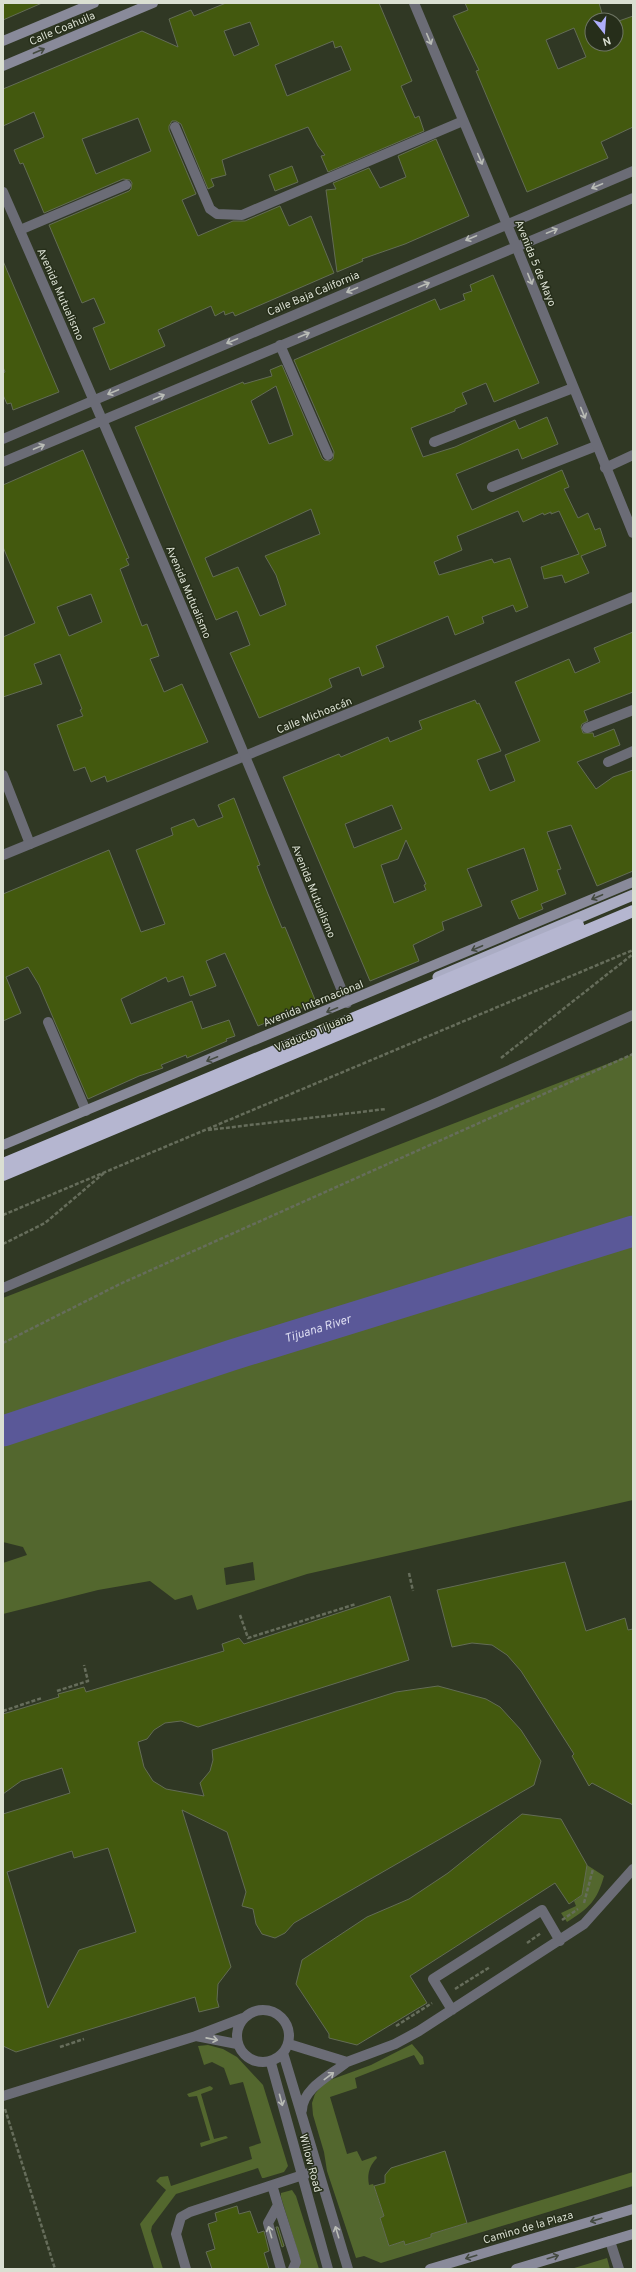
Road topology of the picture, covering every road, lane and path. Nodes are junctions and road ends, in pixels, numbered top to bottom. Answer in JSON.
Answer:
{"nodes":[{"id":1,"x":94,"y":3,"type":"edge"},
{"id":2,"x":153,"y":3,"type":"edge"},
{"id":3,"x":416,"y":4,"type":"edge"},
{"id":4,"x":3,"y":41,"type":"edge"},
{"id":5,"x":3,"y":66,"type":"edge"},
{"id":6,"x":463,"y":121,"type":"junction"},
{"id":7,"x":175,"y":127,"type":"dead end"},
{"id":8,"x":633,"y":171,"type":"edge"},
{"id":9,"x":126,"y":185,"type":"dead end"},
{"id":10,"x":3,"y":192,"type":"edge"},
{"id":11,"x":633,"y":198,"type":"edge"},
{"id":12,"x":507,"y":223,"type":"junction"},
{"id":13,"x":20,"y":230,"type":"junction"},
{"id":14,"x":516,"y":246,"type":"junction"},
{"id":15,"x":280,"y":345,"type":"junction"},
{"id":16,"x":573,"y":388,"type":"junction"},
{"id":17,"x":94,"y":400,"type":"junction"},
{"id":18,"x":103,"y":420,"type":"junction"},
{"id":19,"x":3,"y":439,"type":"edge"},
{"id":20,"x":434,"y":442,"type":"dead end"},
{"id":21,"x":596,"y":446,"type":"junction"},
{"id":22,"x":633,"y":454,"type":"edge"},
{"id":23,"x":328,"y":455,"type":"dead end"},
{"id":24,"x":3,"y":462,"type":"edge"},
{"id":25,"x":605,"y":468,"type":"junction"},
{"id":26,"x":492,"y":488,"type":"dead end"},
{"id":27,"x":633,"y":533,"type":"edge"},
{"id":28,"x":633,"y":597,"type":"edge"},
{"id":29,"x":633,"y":710,"type":"edge"},
{"id":30,"x":587,"y":728,"type":"dead end"},
{"id":31,"x":633,"y":751,"type":"edge"},
{"id":32,"x":246,"y":756,"type":"junction"},
{"id":33,"x":608,"y":762,"type":"dead end"},
{"id":34,"x":3,"y":775,"type":"edge"},
{"id":35,"x":30,"y":844,"type":"junction"},
{"id":36,"x":3,"y":856,"type":"edge"},
{"id":37,"x":633,"y":882,"type":"edge"},
{"id":38,"x":633,"y":895,"type":"edge"},
{"id":39,"x":633,"y":903,"type":"edge"},
{"id":40,"x":633,"y":911,"type":"edge"},
{"id":41,"x":633,"y":919,"type":"edge"},
{"id":42,"x":633,"y":950,"type":"edge"},
{"id":43,"x":633,"y":954,"type":"edge"},
{"id":44,"x":347,"y":1003,"type":"junction"},
{"id":45,"x":633,"y":1015,"type":"edge"},
{"id":46,"x":48,"y":1022,"type":"dead end"},
{"id":47,"x":633,"y":1054,"type":"edge"},
{"id":48,"x":497,"y":1061,"type":"dead end"},
{"id":49,"x":391,"y":1108,"type":"dead end"},
{"id":50,"x":86,"y":1111,"type":"junction"},
{"id":51,"x":204,"y":1131,"type":"junction"},
{"id":52,"x":3,"y":1145,"type":"edge"},
{"id":53,"x":3,"y":1158,"type":"edge"},
{"id":54,"x":3,"y":1164,"type":"edge"},
{"id":55,"x":106,"y":1172,"type":"junction"},
{"id":56,"x":3,"y":1175,"type":"edge"},
{"id":57,"x":3,"y":1182,"type":"edge"},
{"id":58,"x":3,"y":1215,"type":"edge"},
{"id":59,"x":3,"y":1244,"type":"edge"},
{"id":60,"x":3,"y":1288,"type":"edge"},
{"id":61,"x":3,"y":1343,"type":"edge"},
{"id":62,"x":409,"y":1573,"type":"dead end"},
{"id":63,"x":413,"y":1591,"type":"dead end"},
{"id":64,"x":356,"y":1604,"type":"dead end"},
{"id":65,"x":240,"y":1615,"type":"dead end"},
{"id":66,"x":84,"y":1665,"type":"dead end"},
{"id":67,"x":57,"y":1691,"type":"dead end"},
{"id":68,"x":42,"y":1698,"type":"dead end"},
{"id":69,"x":3,"y":1711,"type":"edge"},
{"id":70,"x":593,"y":1868,"type":"dead end"},
{"id":71,"x":633,"y":1869,"type":"edge"},
{"id":72,"x":552,"y":1926,"type":"junction"},
{"id":73,"x":560,"y":1941,"type":"junction"},
{"id":74,"x":526,"y":1945,"type":"dead end"},
{"id":75,"x":492,"y":1966,"type":"dead end"},
{"id":76,"x":444,"y":1995,"type":"junction"},
{"id":77,"x":452,"y":2010,"type":"junction"},
{"id":78,"x":243,"y":2018,"type":"junction"},
{"id":79,"x":389,"y":2030,"type":"dead end"},
{"id":80,"x":196,"y":2036,"type":"junction"},
{"id":81,"x":84,"y":2039,"type":"dead end"},
{"id":82,"x":237,"y":2044,"type":"junction"},
{"id":83,"x":289,"y":2044,"type":"junction"},
{"id":84,"x":60,"y":2047,"type":"dead end"},
{"id":85,"x":284,"y":2053,"type":"junction"},
{"id":86,"x":271,"y":2062,"type":"junction"},
{"id":87,"x":346,"y":2062,"type":"junction"},
{"id":88,"x":3,"y":2096,"type":"edge"},
{"id":89,"x":3,"y":2102,"type":"edge"},
{"id":90,"x":302,"y":2114,"type":"junction"},
{"id":91,"x":318,"y":2170,"type":"junction"},
{"id":92,"x":302,"y":2175,"type":"junction"},
{"id":93,"x":272,"y":2185,"type":"junction"},
{"id":94,"x":278,"y":2205,"type":"junction"},
{"id":95,"x":633,"y":2209,"type":"edge"},
{"id":96,"x":633,"y":2234,"type":"edge"},
{"id":97,"x":610,"y":2241,"type":"junction"},
{"id":98,"x":55,"y":2269,"type":"edge"},
{"id":99,"x":186,"y":2269,"type":"edge"},
{"id":100,"x":281,"y":2269,"type":"edge"},
{"id":101,"x":293,"y":2269,"type":"edge"},
{"id":102,"x":328,"y":2269,"type":"edge"},
{"id":103,"x":348,"y":2269,"type":"edge"},
{"id":104,"x":430,"y":2269,"type":"edge"},
{"id":105,"x":516,"y":2269,"type":"edge"},
{"id":106,"x":619,"y":2269,"type":"edge"}],
"edges":[{"from":1,"to":4,"type":"main road","name":"Calle Coahuila"},
{"from":5,"to":2,"type":"main road","name":"Calle Coahuila","one_way":true},
{"from":3,"to":6,"type":"street","name":"Avenida 5 de Mayo","one_way":true},
{"from":6,"to":7,"type":"street"},
{"from":6,"to":12,"type":"street","name":"Avenida 5 de Mayo","one_way":true},
{"from":8,"to":12,"type":"street","name":"Calle Baja California","one_way":true},
{"from":9,"to":13,"type":"street"},
{"from":10,"to":13,"type":"street","name":"Avenida Mutualismo"},
{"from":14,"to":11,"type":"street","one_way":true},
{"from":12,"to":14,"type":"street","name":"Avenida 5 de Mayo"},
{"from":12,"to":17,"type":"street","name":"Calle Baja California","one_way":true},
{"from":13,"to":17,"type":"street","name":"Avenida Mutualismo"},
{"from":15,"to":14,"type":"street","one_way":true},
{"from":14,"to":16,"type":"street","name":"Avenida 5 de Mayo","one_way":true},
{"from":18,"to":15,"type":"street","one_way":true},
{"from":15,"to":23,"type":"street"},
{"from":16,"to":20,"type":"street"},
{"from":16,"to":21,"type":"street","name":"Avenida 5 de Mayo","one_way":true},
{"from":17,"to":18,"type":"street","name":"Avenida Mutualismo"},
{"from":17,"to":19,"type":"street","name":"Calle Baja California"},
{"from":24,"to":18,"type":"street","one_way":true},
{"from":18,"to":32,"type":"street","name":"Avenida Mutualismo"},
{"from":21,"to":25,"type":"street","name":"Avenida 5 de Mayo"},
{"from":21,"to":26,"type":"street"},
{"from":22,"to":25,"type":"street"},
{"from":25,"to":27,"type":"street","name":"Avenida 5 de Mayo"},
{"from":28,"to":32,"type":"street","name":"Calle Michoacán"},
{"from":29,"to":30,"type":"street"},
{"from":31,"to":33,"type":"street"},
{"from":32,"to":35,"type":"street","name":"Calle Michoacán"},
{"from":32,"to":44,"type":"street","name":"Avenida Mutualismo"},
{"from":34,"to":35,"type":"street"},
{"from":35,"to":36,"type":"street","name":"Calle Michoacán"},
{"from":37,"to":44,"type":"main road","name":"Avenida Internacional","one_way":true},
{"from":38,"to":53,"type":"highway"},
{"from":39,"to":54,"type":"highway","name":"Viaducto Tijuana"},
{"from":40,"to":56,"type":"highway","name":"Viaducto Tijuana"},
{"from":41,"to":57,"type":"highway"},
{"from":42,"to":51,"type":"path"},
{"from":43,"to":48,"type":"path"},
{"from":44,"to":50,"type":"main road","name":"Avenida Internacional","one_way":true},
{"from":45,"to":60,"type":"street"},
{"from":46,"to":50,"type":"street"},
{"from":47,"to":61,"type":"path"},
{"from":49,"to":51,"type":"path"},
{"from":50,"to":52,"type":"main road","name":"Avenida Internacional"},
{"from":51,"to":55,"type":"path"},
{"from":55,"to":58,"type":"path"},
{"from":55,"to":59,"type":"path"},
{"from":62,"to":63,"type":"path"},
{"from":64,"to":65,"type":"path"},
{"from":66,"to":67,"type":"path"},
{"from":68,"to":69,"type":"path"},
{"from":70,"to":72,"type":"path"},
{"from":71,"to":73,"type":"street"},
{"from":72,"to":73,"type":"street"},
{"from":72,"to":74,"type":"path"},
{"from":72,"to":76,"type":"street"},
{"from":73,"to":77,"type":"street"},
{"from":75,"to":76,"type":"path"},
{"from":76,"to":77,"type":"street"},
{"from":76,"to":79,"type":"path"},
{"from":77,"to":87,"type":"street"},
{"from":78,"to":80,"type":"street"},
{"from":78,"to":82,"type":"street"},
{"from":78,"to":83,"type":"street"},
{"from":80,"to":82,"type":"street","one_way":true},
{"from":80,"to":88,"type":"street"},
{"from":81,"to":84,"type":"path"},
{"from":82,"to":86,"type":"street"},
{"from":83,"to":85,"type":"street"},
{"from":83,"to":87,"type":"street"},
{"from":85,"to":86,"type":"street"},
{"from":85,"to":90,"type":"street"},
{"from":86,"to":92,"type":"street","name":"Willow Road","one_way":true},
{"from":90,"to":87,"type":"street","one_way":true},
{"from":89,"to":98,"type":"path"},
{"from":90,"to":91,"type":"street"},
{"from":91,"to":92,"type":"street"},
{"from":103,"to":91,"type":"street","one_way":true},
{"from":92,"to":93,"type":"street"},
{"from":92,"to":102,"type":"street","name":"Willow Road"},
{"from":93,"to":94,"type":"street"},
{"from":93,"to":99,"type":"street"},
{"from":100,"to":94,"type":"street","one_way":true},
{"from":94,"to":101,"type":"street"},
{"from":95,"to":104,"type":"main road","name":"Camino de la Plaza","one_way":true},
{"from":96,"to":97,"type":"main road"},
{"from":105,"to":97,"type":"main road","one_way":true},
{"from":97,"to":106,"type":"street"}]}
